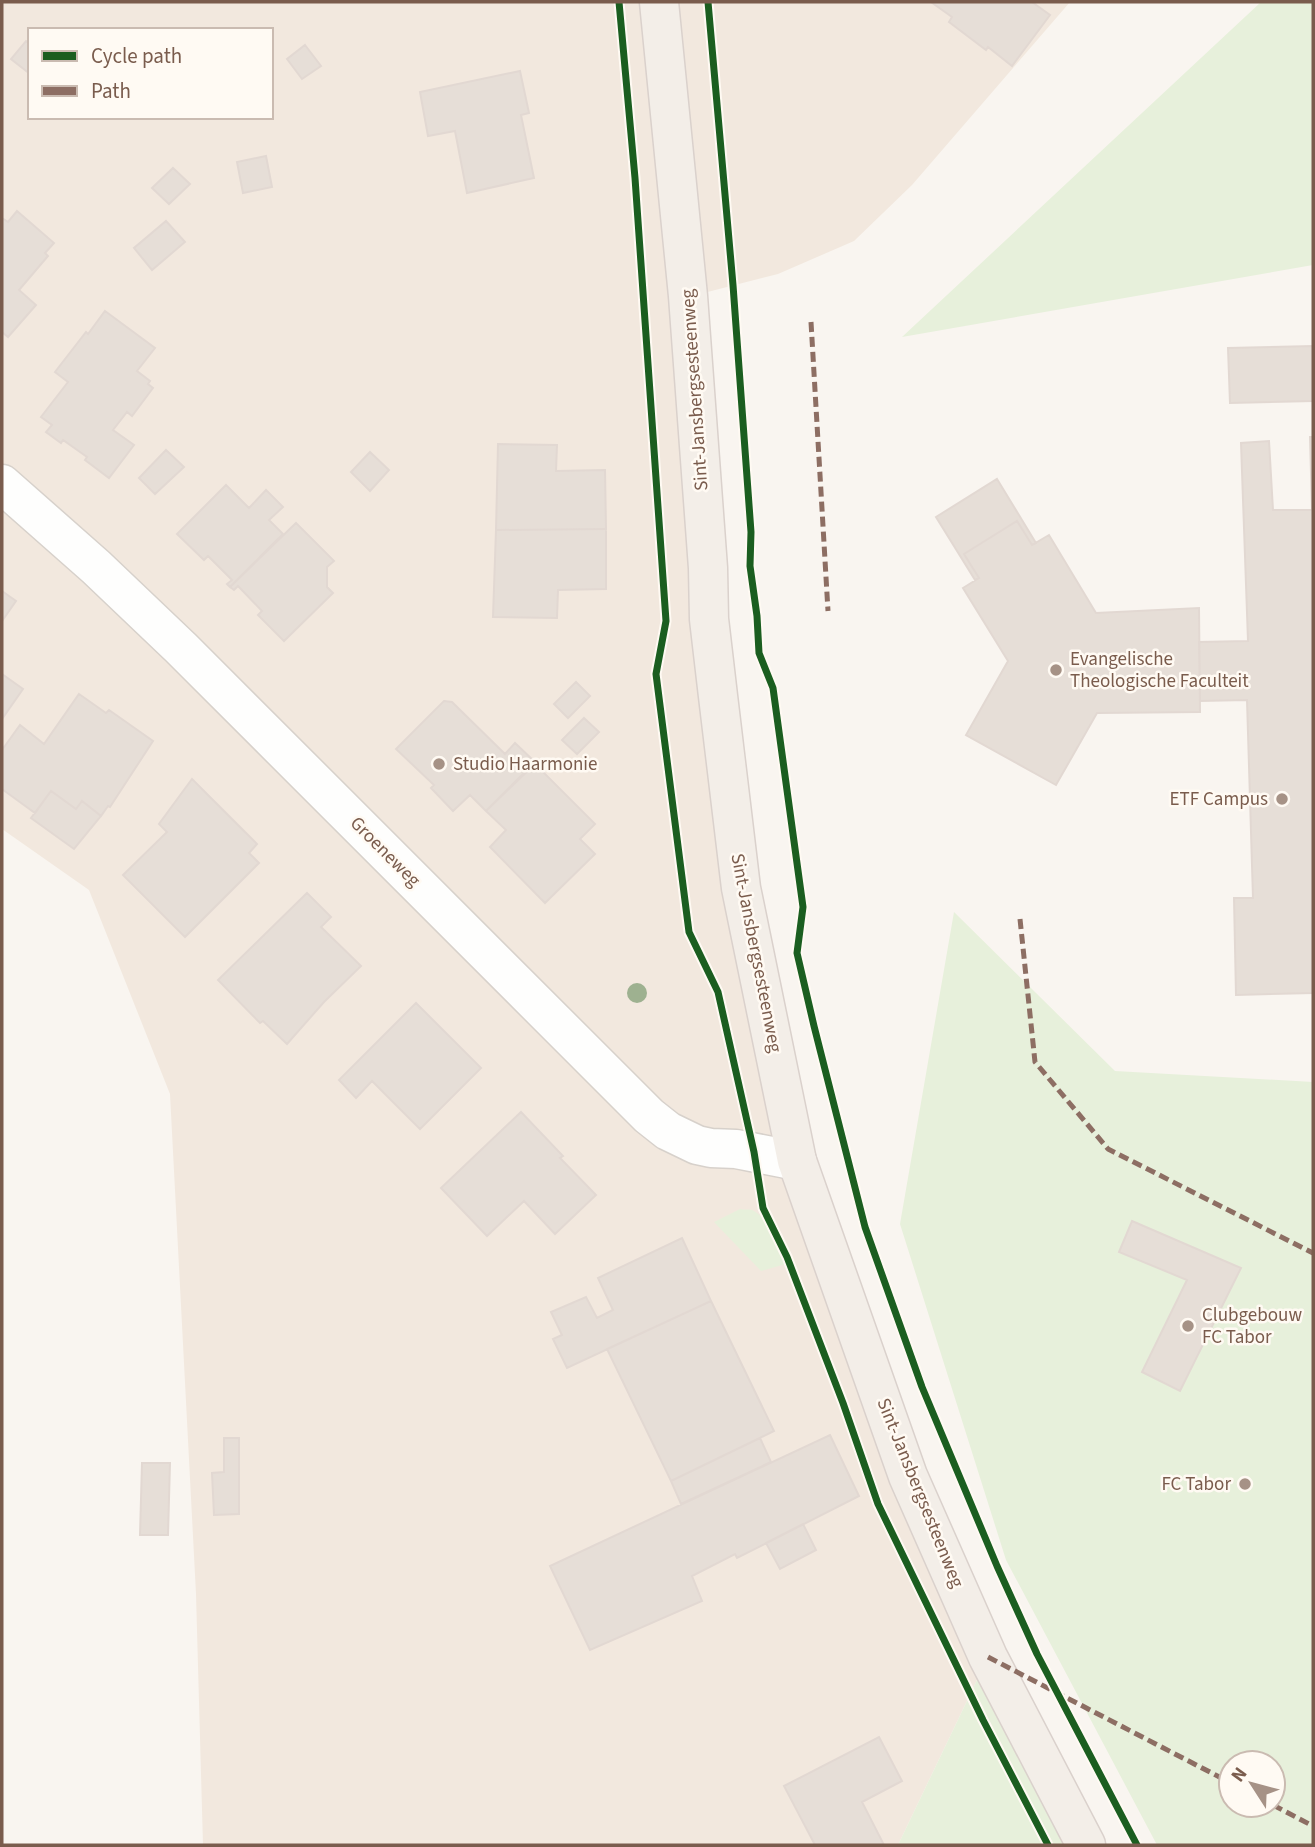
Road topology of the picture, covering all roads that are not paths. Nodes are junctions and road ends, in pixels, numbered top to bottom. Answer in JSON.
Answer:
{"nodes":[{"id":1,"x":659,"y":2,"type":"edge"},
{"id":2,"x":2,"y":484,"type":"edge"},
{"id":3,"x":797,"y":1161,"type":"junction"},
{"id":4,"x":1086,"y":1845,"type":"edge"}],
"edges":[{"from":1,"to":3,"type":"main road","name":"Sint-Jansbergsesteenweg"},
{"from":2,"to":3,"type":"street","name":"Groeneweg"},
{"from":3,"to":4,"type":"main road","name":"Sint-Jansbergsesteenweg"}]}
